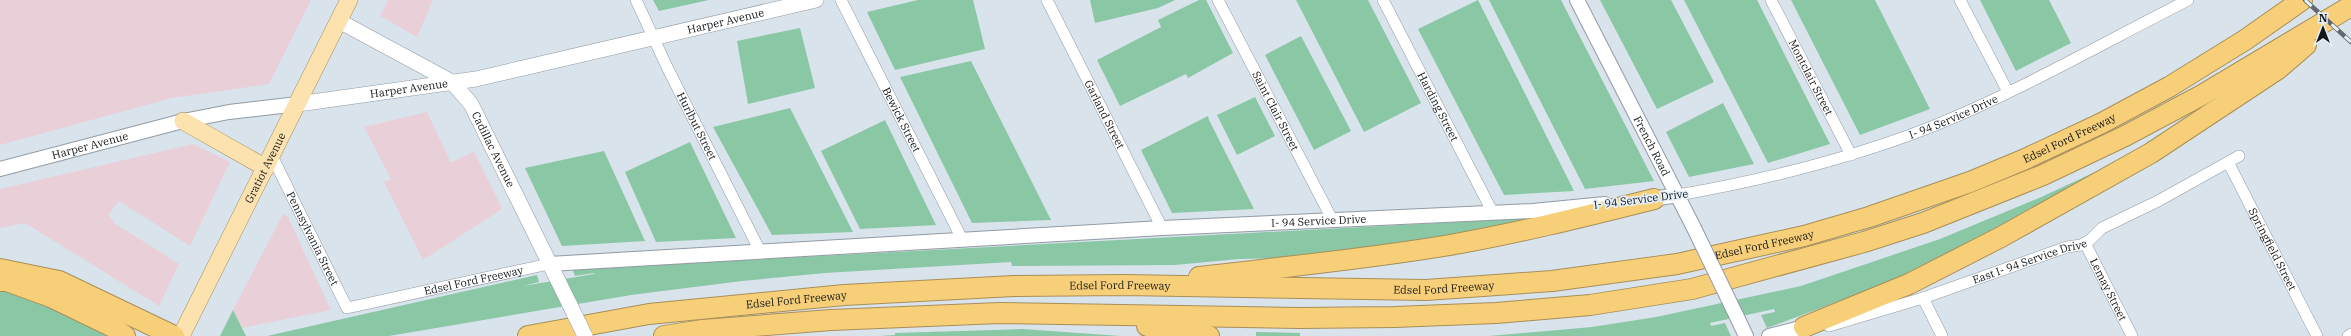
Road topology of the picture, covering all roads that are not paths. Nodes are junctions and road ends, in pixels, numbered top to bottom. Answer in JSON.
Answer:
{"nodes":[{"id":1,"x":349,"y":0,"type":"edge"},
{"id":2,"x":636,"y":0,"type":"edge"},
{"id":3,"x":816,"y":0,"type":"edge"},
{"id":4,"x":841,"y":0,"type":"edge"},
{"id":5,"x":1047,"y":0,"type":"edge"},
{"id":6,"x":1218,"y":0,"type":"edge"},
{"id":7,"x":1383,"y":0,"type":"edge"},
{"id":8,"x":1577,"y":0,"type":"edge"},
{"id":9,"x":1771,"y":0,"type":"edge"},
{"id":10,"x":1960,"y":0,"type":"edge"},
{"id":11,"x":2188,"y":0,"type":"edge"},
{"id":12,"x":2302,"y":0,"type":"edge"},
{"id":13,"x":2349,"y":8,"type":"edge"},
{"id":14,"x":339,"y":21,"type":"junction"},
{"id":15,"x":654,"y":38,"type":"junction"},
{"id":16,"x":452,"y":82,"type":"junction"},
{"id":17,"x":2008,"y":92,"type":"junction"},
{"id":18,"x":298,"y":104,"type":"junction"},
{"id":19,"x":183,"y":121,"type":"junction"},
{"id":20,"x":1850,"y":155,"type":"junction"},
{"id":21,"x":2239,"y":156,"type":"dead end"},
{"id":22,"x":269,"y":162,"type":"junction"},
{"id":23,"x":2228,"y":162,"type":"junction"},
{"id":24,"x":0,"y":169,"type":"edge"},
{"id":25,"x":1678,"y":195,"type":"junction"},
{"id":26,"x":1654,"y":199,"type":"junction"},
{"id":27,"x":1493,"y":213,"type":"junction"},
{"id":28,"x":1333,"y":221,"type":"junction"},
{"id":29,"x":1162,"y":228,"type":"junction"},
{"id":30,"x":962,"y":239,"type":"junction"},
{"id":31,"x":2085,"y":244,"type":"junction"},
{"id":32,"x":760,"y":251,"type":"junction"},
{"id":33,"x":549,"y":264,"type":"junction"},
{"id":34,"x":0,"y":269,"type":"edge"},
{"id":35,"x":0,"y":281,"type":"edge"},
{"id":36,"x":1124,"y":285,"type":"junction"},
{"id":37,"x":1923,"y":298,"type":"junction"},
{"id":38,"x":361,"y":305,"type":"joint"},
{"id":39,"x":1082,"y":315,"type":"junction"},
{"id":40,"x":1804,"y":327,"type":"junction"},
{"id":41,"x":2351,"y":334,"type":"edge"},
{"id":42,"x":125,"y":336,"type":"edge"},
{"id":43,"x":174,"y":336,"type":"edge"},
{"id":44,"x":181,"y":336,"type":"edge"},
{"id":45,"x":528,"y":336,"type":"edge"},
{"id":46,"x":585,"y":336,"type":"edge"},
{"id":47,"x":664,"y":336,"type":"edge"},
{"id":48,"x":1209,"y":336,"type":"edge"},
{"id":49,"x":1746,"y":336,"type":"edge"},
{"id":50,"x":1769,"y":336,"type":"edge"},
{"id":51,"x":1942,"y":336,"type":"edge"},
{"id":52,"x":2132,"y":336,"type":"edge"},
{"id":53,"x":2317,"y":336,"type":"edge"},
{"id":54,"x":2348,"y":336,"type":"edge"}],
"edges":[{"from":1,"to":14,"type":"main road","name":"Gratiot Avenue"},
{"from":2,"to":15,"type":"street","name":"Hurlbut Street"},
{"from":3,"to":15,"type":"main road","name":"Harper Avenue"},
{"from":4,"to":30,"type":"street","name":"Bewick Street"},
{"from":5,"to":29,"type":"street","name":"Garland Street"},
{"from":6,"to":28,"type":"street","name":"Saint Clair Street"},
{"from":7,"to":27,"type":"street","name":"Harding Street"},
{"from":8,"to":25,"type":"street","name":"French Road"},
{"from":9,"to":20,"type":"street","name":"Montclair Street"},
{"from":10,"to":17,"type":"street"},
{"from":11,"to":17,"type":"street","name":"I- 94 Service Drive"},
{"from":12,"to":36,"type":"highway","name":"Edsel Ford Freeway"},
{"from":13,"to":39,"type":"highway","name":"Edsel Ford Freeway"},
{"from":13,"to":40,"type":"highway"},
{"from":14,"to":16,"type":"main road","name":"Cadillac Avenue"},
{"from":14,"to":18,"type":"main road","name":"Gratiot Avenue"},
{"from":15,"to":16,"type":"main road","name":"Harper Avenue"},
{"from":15,"to":32,"type":"street","name":"Hurlbut Street"},
{"from":16,"to":18,"type":"main road","name":"Harper Avenue"},
{"from":16,"to":33,"type":"main road","name":"Cadillac Avenue"},
{"from":17,"to":20,"type":"street","name":"I- 94 Service Drive"},
{"from":18,"to":19,"type":"street","name":"Harper Avenue"},
{"from":18,"to":22,"type":"main road","name":"Gratiot Avenue"},
{"from":19,"to":22,"type":"main road"},
{"from":19,"to":24,"type":"street","name":"Harper Avenue"},
{"from":20,"to":25,"type":"street","name":"I- 94 Service Drive"},
{"from":21,"to":23,"type":"street","name":"East I- 94 Service Drive"},
{"from":22,"to":38,"type":"street","name":"Pennsylvania Street"},
{"from":22,"to":44,"type":"main road","name":"Gratiot Avenue"},
{"from":23,"to":31,"type":"street","name":"East I- 94 Service Drive"},
{"from":23,"to":53,"type":"street","name":"Springfield Street"},
{"from":25,"to":26,"type":"street","name":"I- 94 Service Drive"},
{"from":25,"to":49,"type":"street","name":"French Road","bridge":true},
{"from":26,"to":27,"type":"street","name":"I- 94 Service Drive"},
{"from":26,"to":36,"type":"highway"},
{"from":27,"to":28,"type":"street","name":"I- 94 Service Drive"},
{"from":28,"to":29,"type":"street","name":"I- 94 Service Drive"},
{"from":29,"to":30,"type":"street","name":"Edsel Ford Freeway"},
{"from":30,"to":32,"type":"street","name":"Edsel Ford Freeway"},
{"from":31,"to":37,"type":"street","name":"East I- 94 Service Drive"},
{"from":31,"to":52,"type":"street","name":"Lemay Street"},
{"from":32,"to":33,"type":"street","name":"Edsel Ford Freeway"},
{"from":33,"to":38,"type":"street","name":"Edsel Ford Freeway"},
{"from":33,"to":46,"type":"main road","name":"Cadillac Avenue","bridge":true},
{"from":34,"to":43,"type":"highway"},
{"from":35,"to":42,"type":"highway"},
{"from":36,"to":45,"type":"highway","name":"Edsel Ford Freeway"},
{"from":37,"to":40,"type":"street","name":"East I- 94 Service Drive"},
{"from":37,"to":51,"type":"street"},
{"from":39,"to":47,"type":"highway","name":"Edsel Ford Freeway"},
{"from":39,"to":48,"type":"highway"},
{"from":40,"to":50,"type":"street"},
{"from":41,"to":54,"type":"street"}]}
